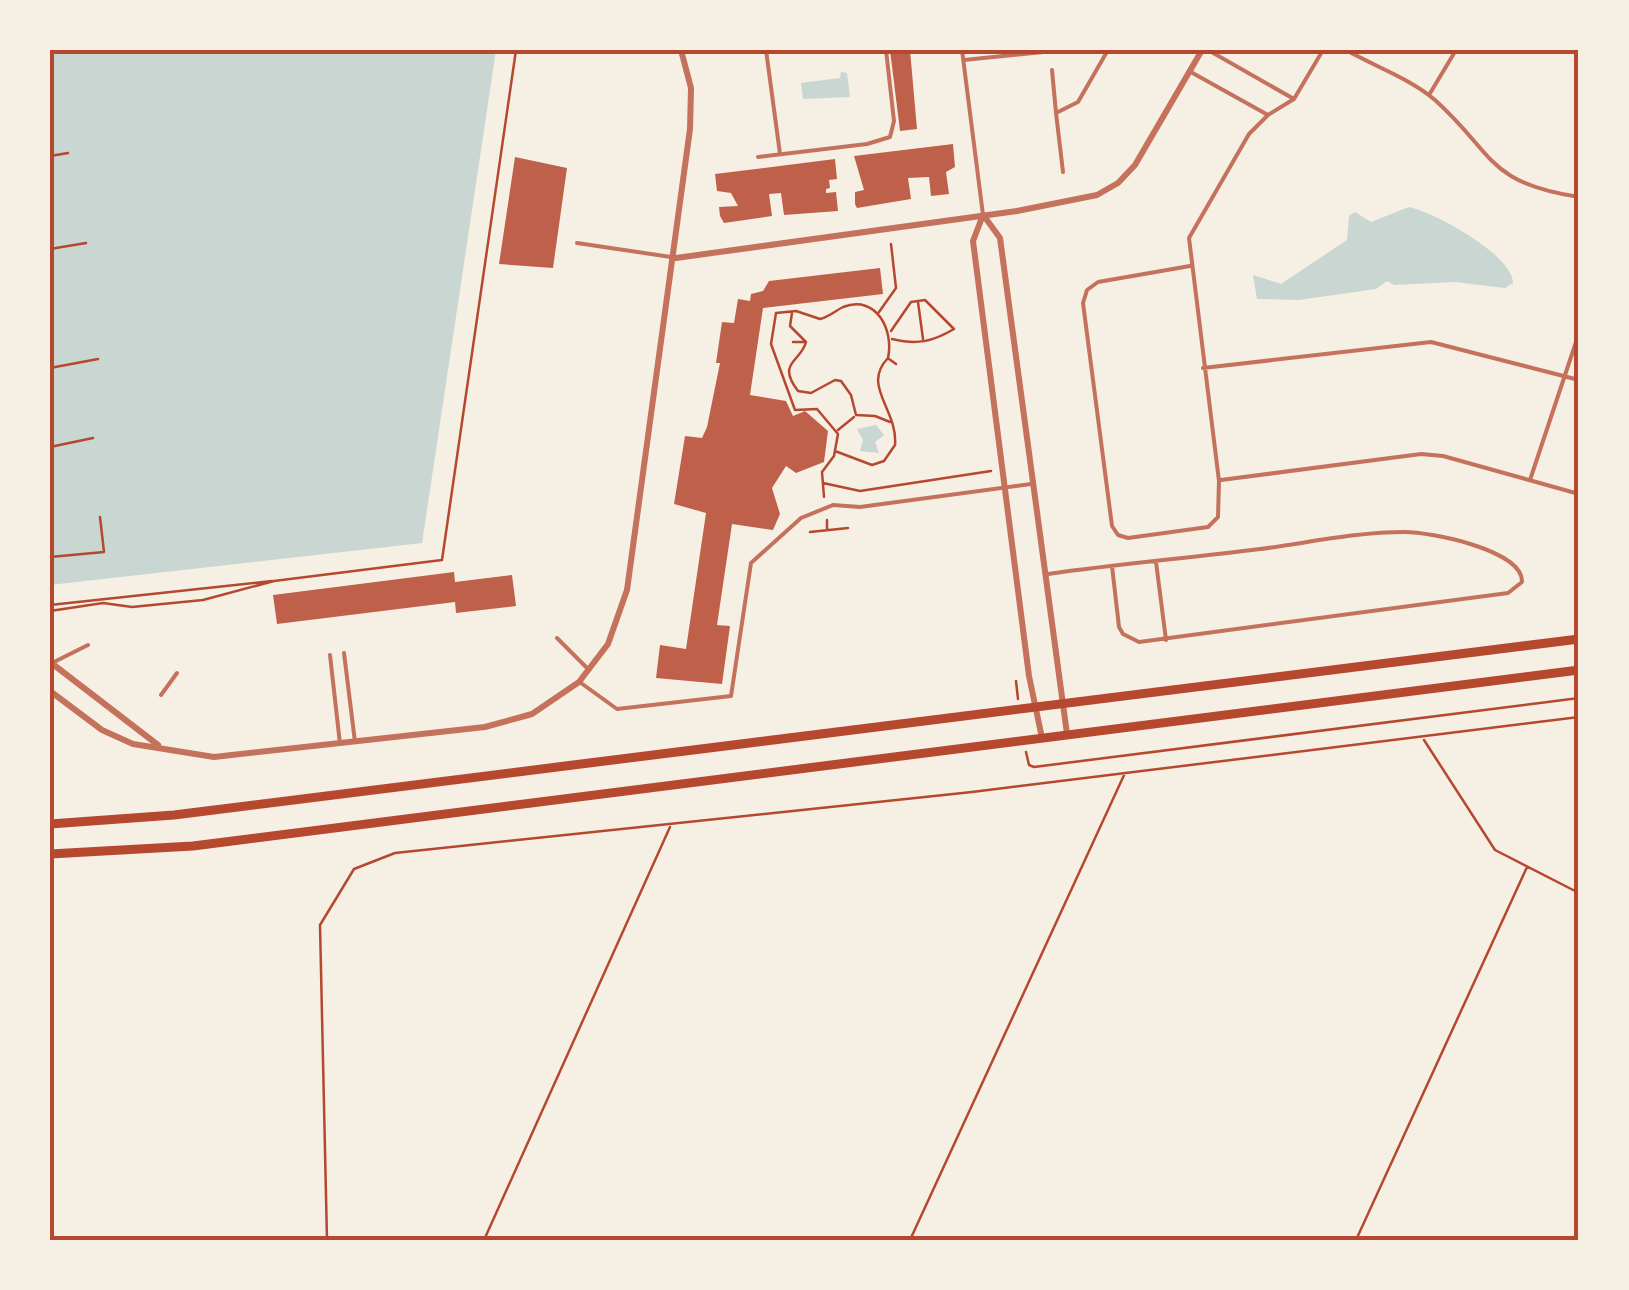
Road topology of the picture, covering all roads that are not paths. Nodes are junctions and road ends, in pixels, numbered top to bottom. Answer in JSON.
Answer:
{"nodes":[{"id":1,"x":681,"y":50,"type":"edge"},
{"id":2,"x":766,"y":50,"type":"edge"},
{"id":3,"x":886,"y":50,"type":"edge"},
{"id":4,"x":962,"y":50,"type":"edge"},
{"id":5,"x":1064,"y":50,"type":"edge"},
{"id":6,"x":1108,"y":50,"type":"edge"},
{"id":7,"x":1205,"y":50,"type":"edge"},
{"id":8,"x":1323,"y":50,"type":"edge"},
{"id":9,"x":1346,"y":50,"type":"edge"},
{"id":10,"x":1456,"y":50,"type":"edge"},
{"id":11,"x":964,"y":60,"type":"junction"},
{"id":12,"x":1052,"y":70,"type":"dead end"},
{"id":13,"x":1189,"y":71,"type":"junction"},
{"id":14,"x":1429,"y":95,"type":"junction"},
{"id":15,"x":1294,"y":100,"type":"junction"},
{"id":16,"x":1056,"y":112,"type":"junction"},
{"id":17,"x":1268,"y":115,"type":"junction"},
{"id":18,"x":780,"y":155,"type":"junction"},
{"id":19,"x":758,"y":157,"type":"dead end"},
{"id":20,"x":1063,"y":172,"type":"dead end"},
{"id":21,"x":1579,"y":196,"type":"edge"},
{"id":22,"x":984,"y":215,"type":"junction"},
{"id":23,"x":576,"y":243,"type":"dead end"},
{"id":24,"x":676,"y":258,"type":"junction"},
{"id":25,"x":1190,"y":266,"type":"junction"},
{"id":26,"x":1579,"y":333,"type":"edge"},
{"id":27,"x":1203,"y":368,"type":"junction"},
{"id":28,"x":1564,"y":376,"type":"junction"},
{"id":29,"x":1579,"y":380,"type":"edge"},
{"id":30,"x":1530,"y":480,"type":"junction"},
{"id":31,"x":1219,"y":481,"type":"junction"},
{"id":32,"x":1031,"y":484,"type":"junction"},
{"id":33,"x":1005,"y":488,"type":"junction"},
{"id":34,"x":1579,"y":494,"type":"edge"},
{"id":35,"x":1156,"y":562,"type":"junction"},
{"id":36,"x":1112,"y":566,"type":"junction"},
{"id":37,"x":1043,"y":575,"type":"junction"},
{"id":38,"x":558,"y":638,"type":"dead end"},
{"id":39,"x":1579,"y":639,"type":"edge"},
{"id":40,"x":1166,"y":640,"type":"junction"},
{"id":41,"x":88,"y":645,"type":"dead end"},
{"id":42,"x":344,"y":652,"type":"dead end"},
{"id":43,"x":330,"y":654,"type":"dead end"},
{"id":44,"x":50,"y":663,"type":"edge"},
{"id":45,"x":589,"y":670,"type":"junction"},
{"id":46,"x":1579,"y":670,"type":"edge"},
{"id":47,"x":177,"y":674,"type":"dead end"},
{"id":48,"x":579,"y":682,"type":"junction"},
{"id":49,"x":50,"y":691,"type":"edge"},
{"id":50,"x":161,"y":695,"type":"dead end"},
{"id":51,"x":1062,"y":703,"type":"junction"},
{"id":52,"x":1037,"y":706,"type":"junction"},
{"id":53,"x":1066,"y":734,"type":"junction"},
{"id":54,"x":1042,"y":738,"type":"junction"},
{"id":55,"x":355,"y":742,"type":"junction"},
{"id":56,"x":340,"y":744,"type":"junction"},
{"id":57,"x":158,"y":746,"type":"junction"},
{"id":58,"x":50,"y":824,"type":"edge"},
{"id":59,"x":50,"y":854,"type":"edge"}],
"edges":[{"from":1,"to":24,"type":"street"},
{"from":2,"to":18,"type":"lane"},
{"from":3,"to":18,"type":"lane"},
{"from":4,"to":11,"type":"lane"},
{"from":5,"to":11,"type":"lane"},
{"from":6,"to":16,"type":"lane"},
{"from":7,"to":13,"type":"street"},
{"from":7,"to":15,"type":"lane"},
{"from":8,"to":15,"type":"lane"},
{"from":9,"to":14,"type":"lane"},
{"from":10,"to":14,"type":"lane"},
{"from":11,"to":22,"type":"lane"},
{"from":12,"to":16,"type":"lane"},
{"from":13,"to":17,"type":"lane"},
{"from":13,"to":22,"type":"street"},
{"from":14,"to":21,"type":"lane"},
{"from":15,"to":17,"type":"lane"},
{"from":16,"to":20,"type":"lane"},
{"from":17,"to":25,"type":"lane"},
{"from":18,"to":19,"type":"lane"},
{"from":22,"to":24,"type":"street"},
{"from":22,"to":32,"type":"street"},
{"from":22,"to":33,"type":"street"},
{"from":23,"to":24,"type":"lane"},
{"from":24,"to":45,"type":"street"},
{"from":25,"to":27,"type":"lane"},
{"from":25,"to":31,"type":"lane"},
{"from":26,"to":28,"type":"lane"},
{"from":27,"to":28,"type":"lane"},
{"from":27,"to":31,"type":"lane"},
{"from":28,"to":29,"type":"lane"},
{"from":28,"to":30,"type":"lane"},
{"from":30,"to":31,"type":"lane"},
{"from":30,"to":34,"type":"lane"},
{"from":32,"to":33,"type":"lane"},
{"from":32,"to":37,"type":"street"},
{"from":33,"to":48,"type":"lane"},
{"from":33,"to":52,"type":"street"},
{"from":35,"to":36,"type":"lane"},
{"from":35,"to":40,"type":"lane"},
{"from":35,"to":40,"type":"lane"},
{"from":36,"to":37,"type":"lane"},
{"from":36,"to":40,"type":"lane"},
{"from":37,"to":51,"type":"street"},
{"from":38,"to":45,"type":"lane"},
{"from":39,"to":51,"type":"main road"},
{"from":41,"to":44,"type":"lane"},
{"from":42,"to":55,"type":"lane"},
{"from":43,"to":56,"type":"lane"},
{"from":44,"to":57,"type":"street"},
{"from":45,"to":48,"type":"street"},
{"from":46,"to":53,"type":"main road"},
{"from":47,"to":50,"type":"lane"},
{"from":48,"to":55,"type":"street"},
{"from":49,"to":57,"type":"street"},
{"from":51,"to":52,"type":"main road"},
{"from":51,"to":53,"type":"street"},
{"from":52,"to":54,"type":"street"},
{"from":52,"to":58,"type":"main road"},
{"from":53,"to":54,"type":"main road"},
{"from":54,"to":59,"type":"main road"},
{"from":55,"to":56,"type":"street"},
{"from":56,"to":57,"type":"street"}]}
